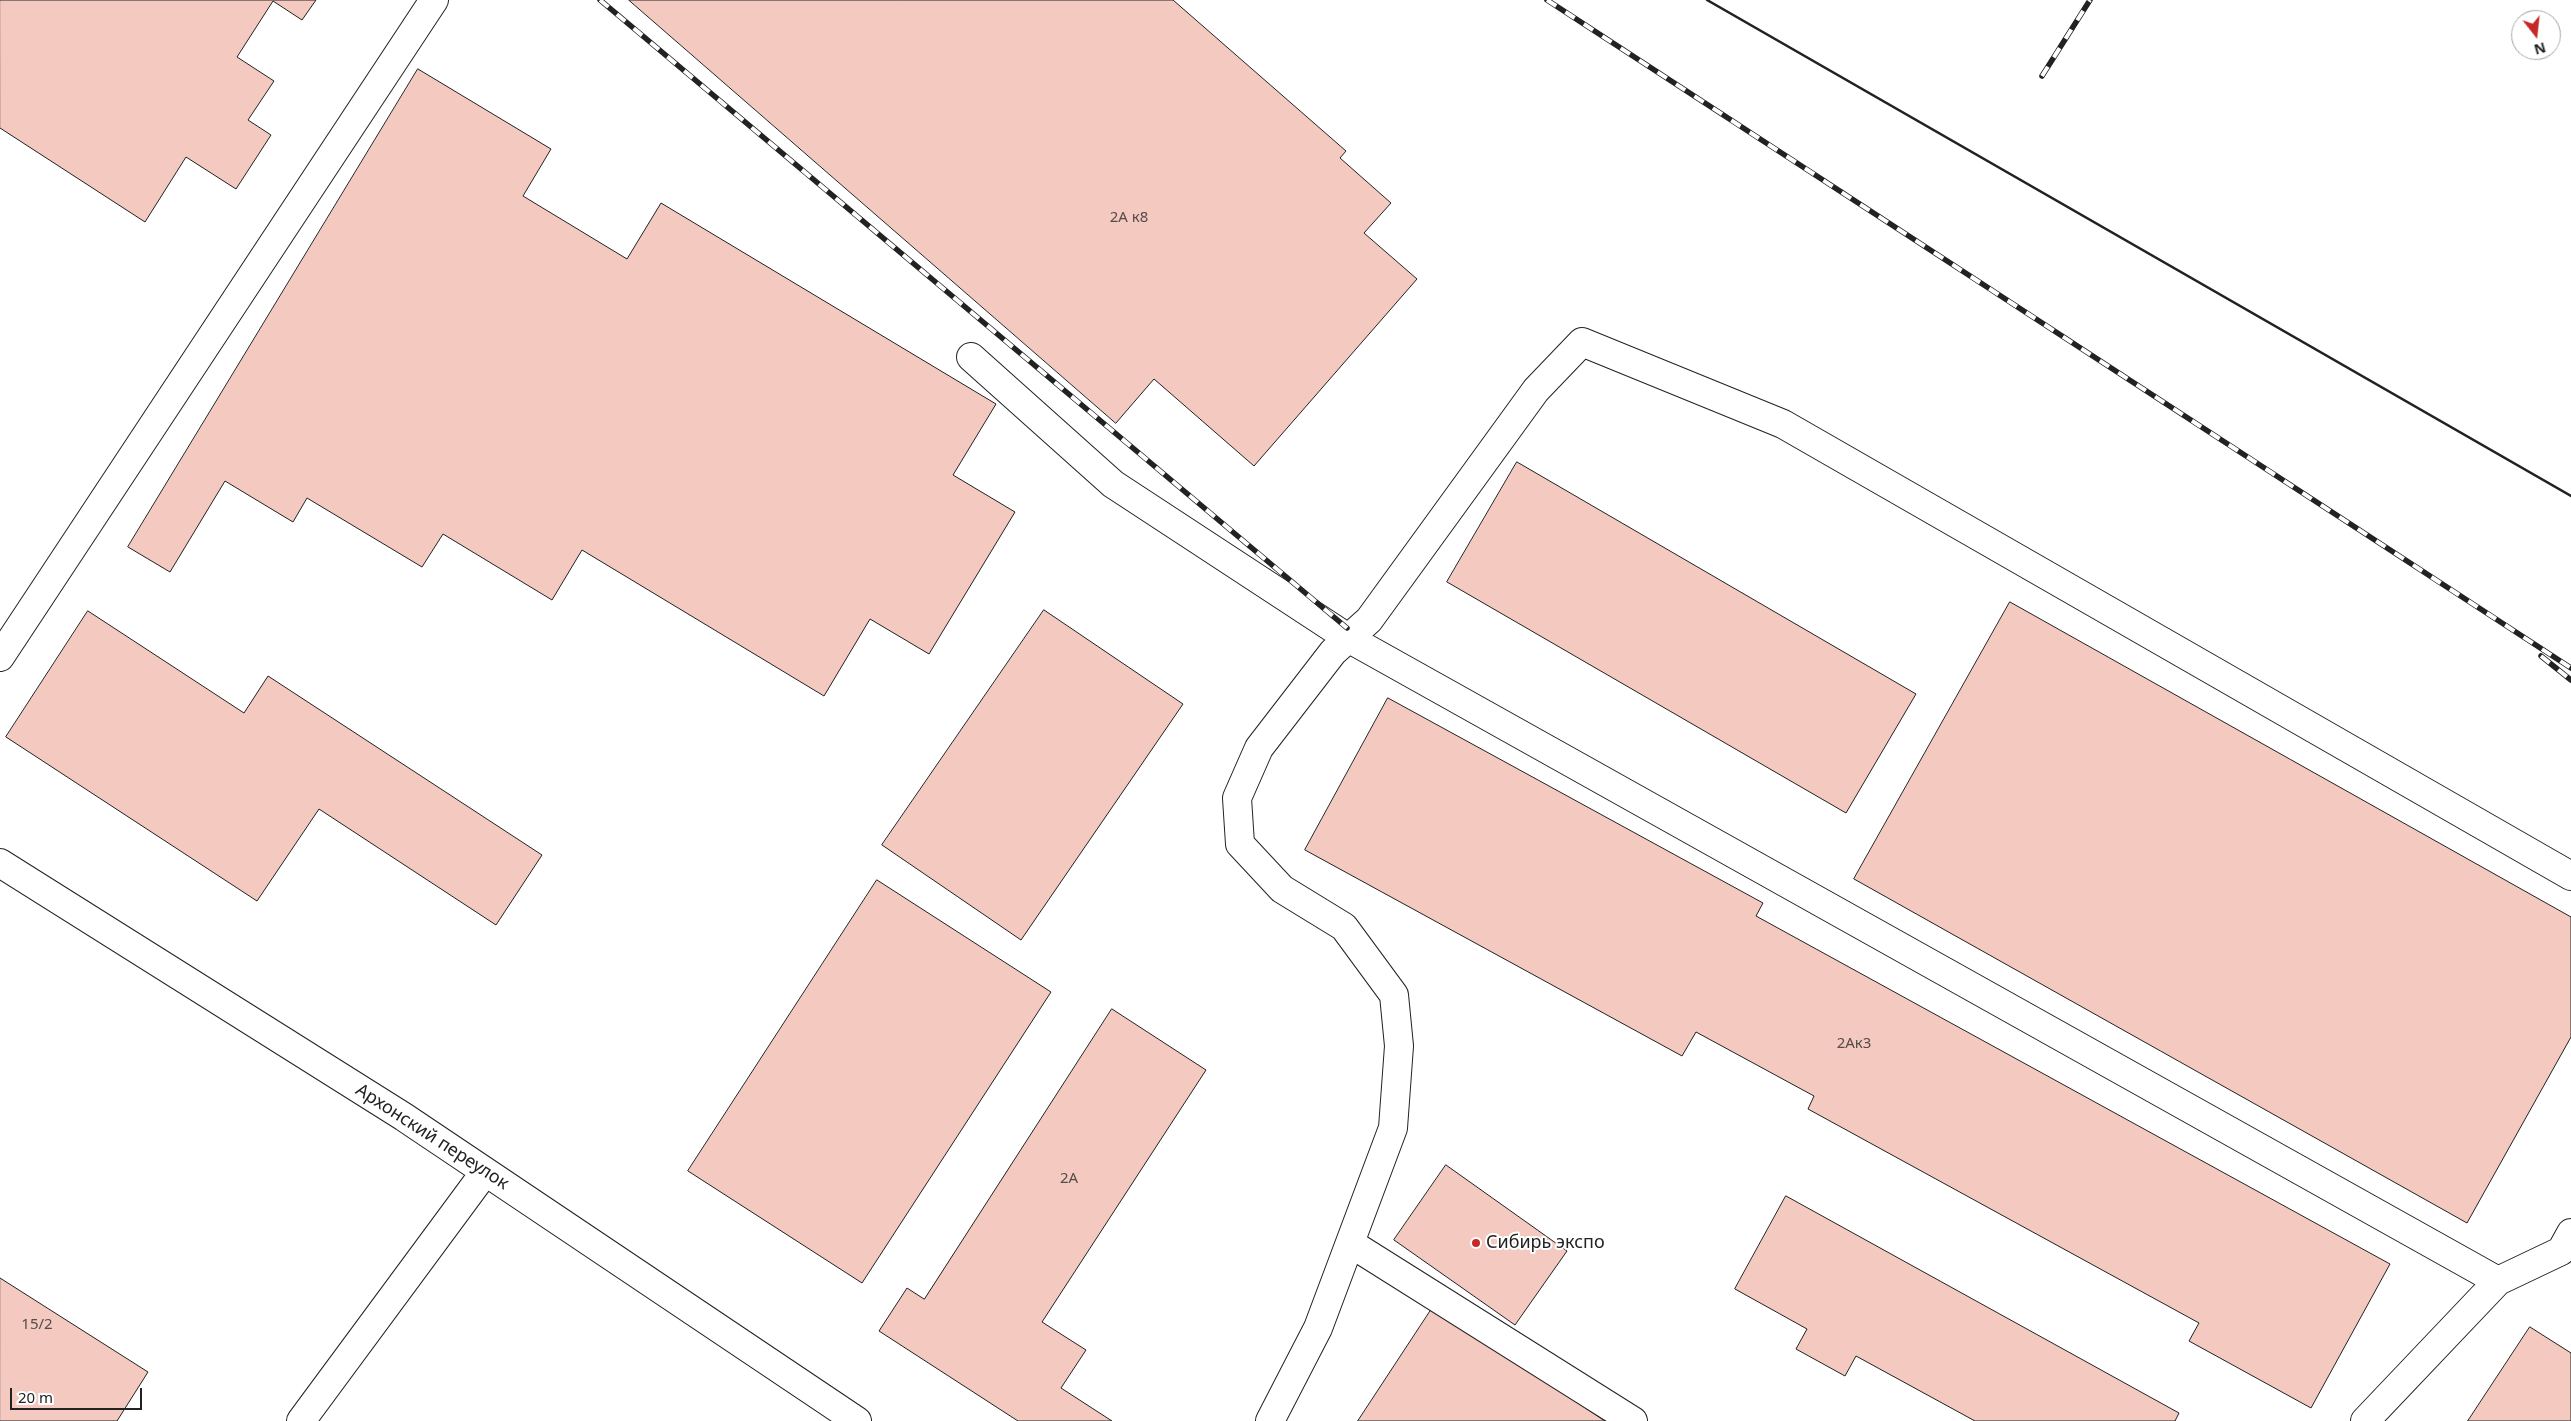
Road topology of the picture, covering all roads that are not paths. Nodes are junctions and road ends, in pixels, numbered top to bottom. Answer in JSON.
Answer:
{"nodes":[{"id":1,"x":434,"y":0,"type":"edge"},
{"id":2,"x":971,"y":357,"type":"dead end"},
{"id":3,"x":1348,"y":638,"type":"junction"},
{"id":4,"x":0,"y":657,"type":"edge"},
{"id":5,"x":0,"y":863,"type":"edge"},
{"id":6,"x":2571,"y":876,"type":"edge"},
{"id":7,"x":485,"y":1172,"type":"junction"},
{"id":8,"x":2571,"y":1233,"type":"edge"},
{"id":9,"x":1350,"y":1243,"type":"junction"},
{"id":10,"x":2498,"y":1280,"type":"junction"},
{"id":11,"x":301,"y":1421,"type":"edge"},
{"id":12,"x":857,"y":1421,"type":"edge"},
{"id":13,"x":1270,"y":1421,"type":"edge"},
{"id":14,"x":1633,"y":1421,"type":"edge"},
{"id":15,"x":2365,"y":1421,"type":"edge"}],
"edges":[{"from":1,"to":4,"type":"street"},
{"from":2,"to":3,"type":"street"},
{"from":3,"to":6,"type":"street"},
{"from":3,"to":9,"type":"street"},
{"from":3,"to":10,"type":"street"},
{"from":5,"to":7,"type":"street","name":"Архонский переулок"},
{"from":7,"to":11,"type":"street"},
{"from":7,"to":12,"type":"street","name":"Архонский переулок"},
{"from":8,"to":10,"type":"street"},
{"from":9,"to":13,"type":"street"},
{"from":9,"to":14,"type":"street"},
{"from":10,"to":15,"type":"street"}]}
